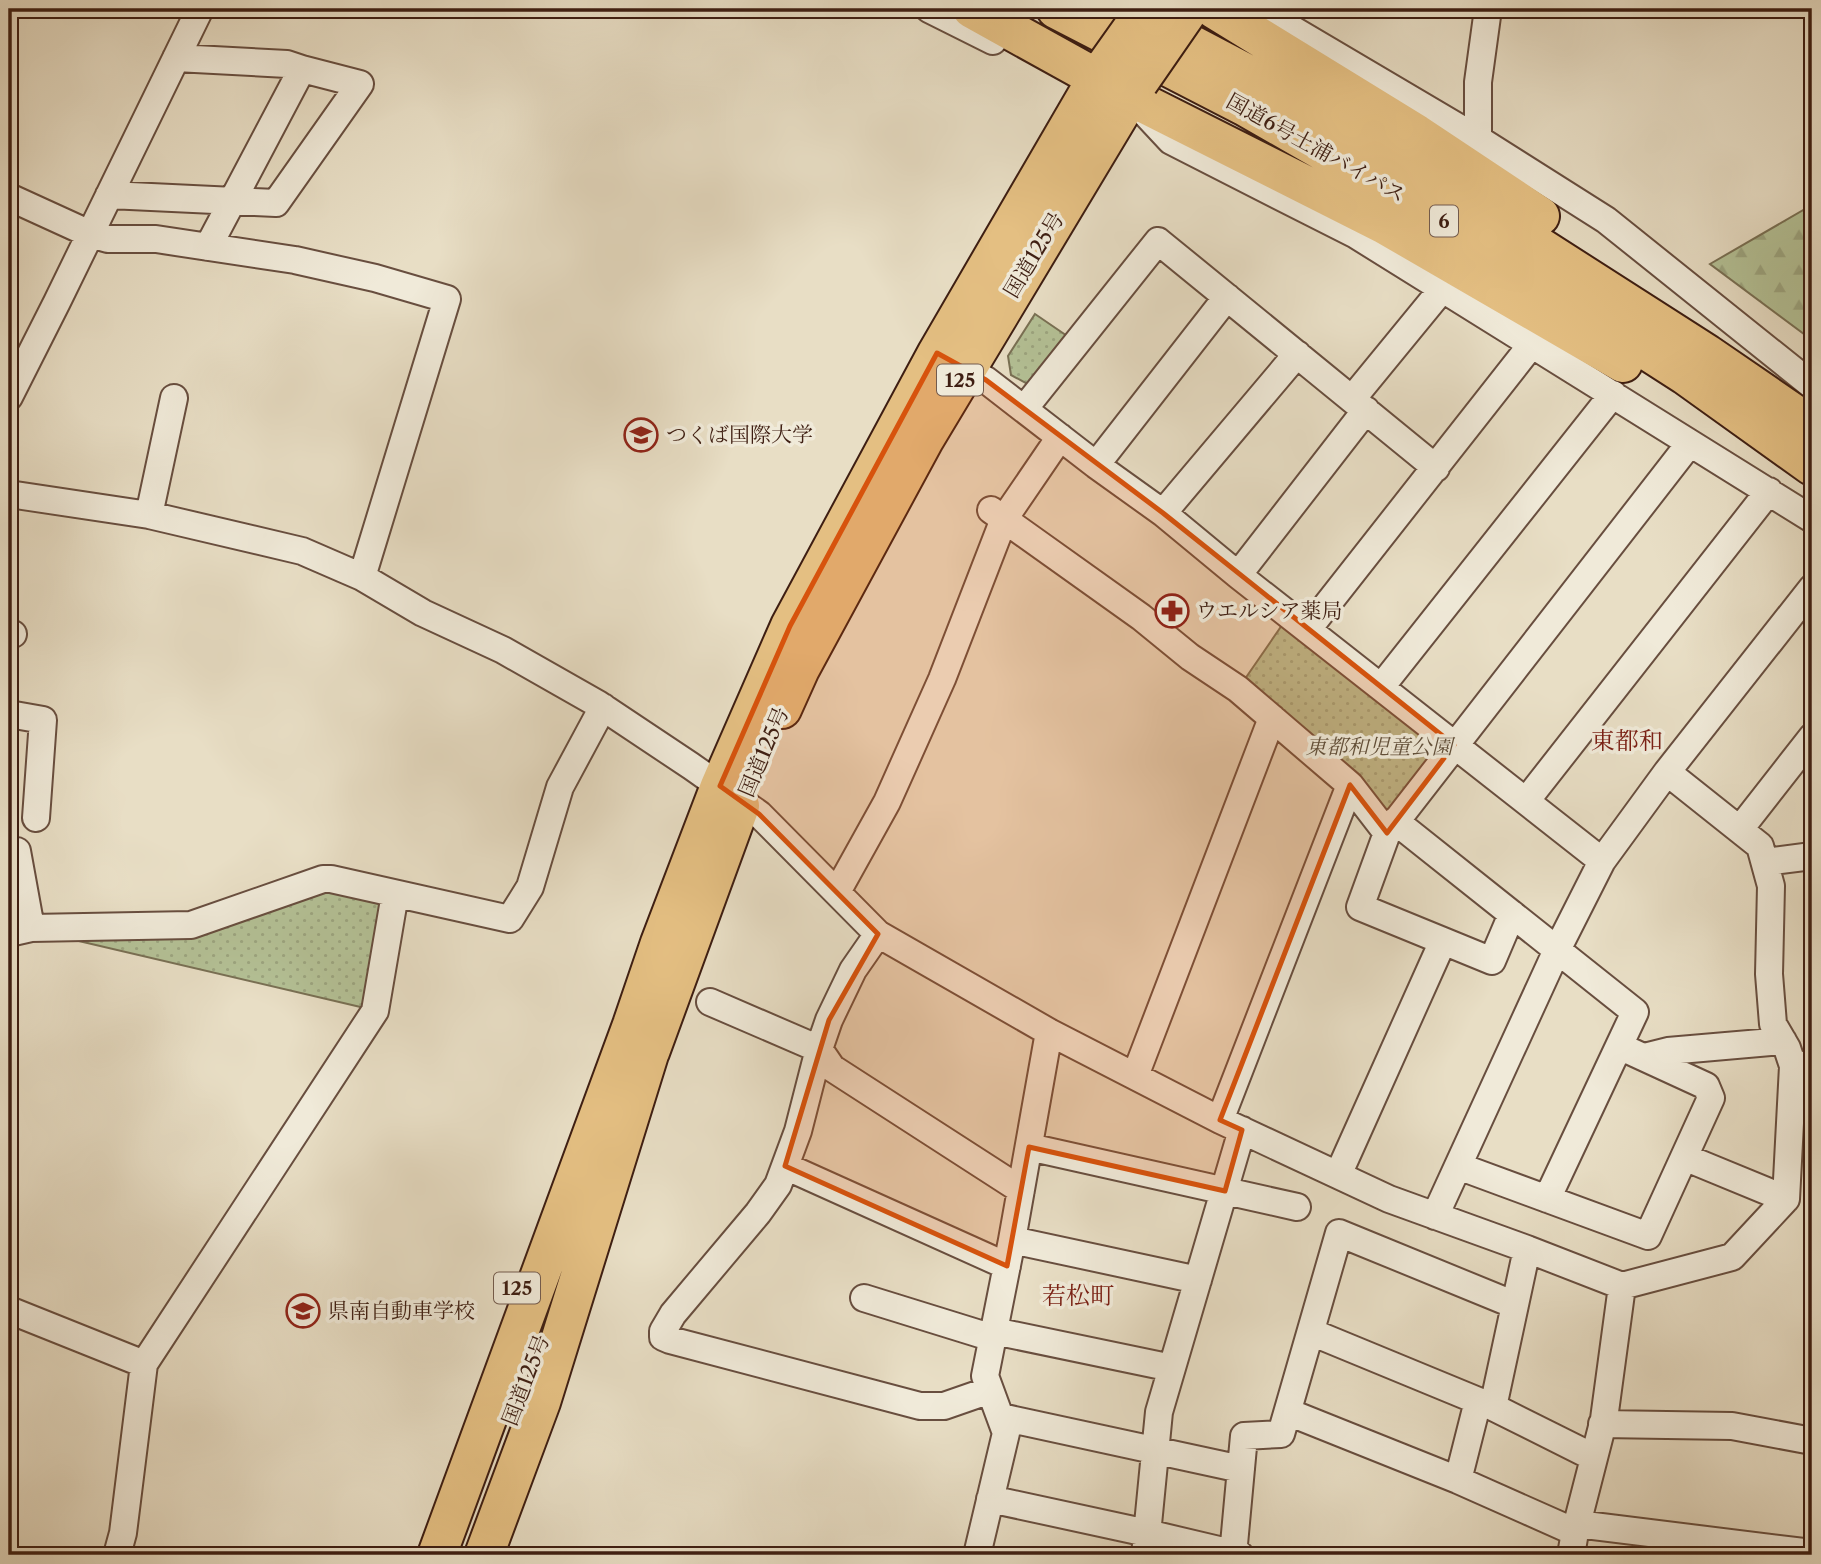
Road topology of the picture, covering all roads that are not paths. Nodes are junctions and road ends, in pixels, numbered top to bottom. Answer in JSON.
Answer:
{"nodes":[{"id":1,"x":200,"y":9,"type":"edge"},
{"id":2,"x":929,"y":9,"type":"edge"},
{"id":3,"x":972,"y":9,"type":"edge"},
{"id":4,"x":1056,"y":9,"type":"edge"},
{"id":5,"x":1124,"y":9,"type":"edge"},
{"id":6,"x":1146,"y":9,"type":"edge"},
{"id":7,"x":1258,"y":9,"type":"edge"},
{"id":8,"x":1488,"y":9,"type":"edge"},
{"id":9,"x":1197,"y":11,"type":"edge"},
{"id":10,"x":1293,"y":16,"type":"edge"},
{"id":11,"x":176,"y":58,"type":"junction"},
{"id":12,"x":302,"y":69,"type":"junction"},
{"id":13,"x":1118,"y":80,"type":"junction"},
{"id":14,"x":1478,"y":139,"type":"junction"},
{"id":15,"x":109,"y":195,"type":"junction"},
{"id":16,"x":9,"y":197,"type":"edge"},
{"id":17,"x":233,"y":200,"type":"junction"},
{"id":18,"x":90,"y":234,"type":"junction"},
{"id":19,"x":208,"y":247,"type":"junction"},
{"id":20,"x":1443,"y":288,"type":"junction"},
{"id":21,"x":1227,"y":297,"type":"junction"},
{"id":22,"x":1532,"y":344,"type":"junction"},
{"id":23,"x":1297,"y":354,"type":"junction"},
{"id":24,"x":952,"y":361,"type":"junction"},
{"id":25,"x":1812,"y":385,"type":"edge"},
{"id":26,"x":1613,"y":394,"type":"junction"},
{"id":27,"x":9,"y":397,"type":"edge"},
{"id":28,"x":174,"y":398,"type":"dead end"},
{"id":29,"x":1359,"y":404,"type":"junction"},
{"id":30,"x":1024,"y":409,"type":"junction"},
{"id":31,"x":1746,"y":417,"type":"junction"},
{"id":32,"x":1812,"y":424,"type":"edge"},
{"id":33,"x":1060,"y":437,"type":"junction"},
{"id":34,"x":1690,"y":443,"type":"junction"},
{"id":35,"x":1096,"y":465,"type":"junction"},
{"id":36,"x":1812,"y":466,"type":"edge"},
{"id":37,"x":1436,"y":468,"type":"junction"},
{"id":38,"x":1769,"y":491,"type":"junction"},
{"id":39,"x":9,"y":494,"type":"edge"},
{"id":40,"x":1163,"y":513,"type":"junction"},
{"id":41,"x":149,"y":515,"type":"junction"},
{"id":42,"x":997,"y":515,"type":"junction"},
{"id":43,"x":1812,"y":519,"type":"edge"},
{"id":44,"x":1238,"y":575,"type":"junction"},
{"id":45,"x":362,"y":577,"type":"junction"},
{"id":46,"x":1812,"y":588,"type":"edge"},
{"id":47,"x":1308,"y":629,"type":"junction"},
{"id":48,"x":1381,"y":687,"type":"junction"},
{"id":49,"x":603,"y":707,"type":"junction"},
{"id":50,"x":9,"y":714,"type":"edge"},
{"id":51,"x":1272,"y":718,"type":"junction"},
{"id":52,"x":1812,"y":737,"type":"edge"},
{"id":53,"x":1454,"y":745,"type":"junction"},
{"id":54,"x":1667,"y":772,"type":"junction"},
{"id":55,"x":1350,"y":785,"type":"junction"},
{"id":56,"x":731,"y":794,"type":"junction"},
{"id":57,"x":1526,"y":801,"type":"junction"},
{"id":58,"x":36,"y":818,"type":"dead end"},
{"id":59,"x":1391,"y":827,"type":"junction"},
{"id":60,"x":1740,"y":829,"type":"junction"},
{"id":61,"x":17,"y":851,"type":"dead end"},
{"id":62,"x":1812,"y":856,"type":"edge"},
{"id":63,"x":1601,"y":861,"type":"junction"},
{"id":64,"x":1765,"y":862,"type":"junction"},
{"id":65,"x":837,"y":892,"type":"junction"},
{"id":66,"x":395,"y":894,"type":"junction"},
{"id":67,"x":1513,"y":914,"type":"junction"},
{"id":68,"x":20,"y":930,"type":"edge"},
{"id":69,"x":878,"y":934,"type":"junction"},
{"id":70,"x":1443,"y":941,"type":"junction"},
{"id":71,"x":1557,"y":950,"type":"junction"},
{"id":72,"x":710,"y":1002,"type":"dead end"},
{"id":73,"x":1049,"y":1032,"type":"junction"},
{"id":74,"x":641,"y":1038,"type":"junction"},
{"id":75,"x":1783,"y":1041,"type":"junction"},
{"id":76,"x":1619,"y":1046,"type":"junction"},
{"id":77,"x":819,"y":1049,"type":"junction"},
{"id":78,"x":1644,"y":1057,"type":"junction"},
{"id":79,"x":1803,"y":1065,"type":"edge"},
{"id":80,"x":1135,"y":1076,"type":"junction"},
{"id":81,"x":1231,"y":1125,"type":"junction"},
{"id":82,"x":1028,"y":1147,"type":"junction"},
{"id":83,"x":1684,"y":1157,"type":"junction"},
{"id":84,"x":785,"y":1166,"type":"junction"},
{"id":85,"x":1458,"y":1166,"type":"junction"},
{"id":86,"x":1338,"y":1175,"type":"junction"},
{"id":87,"x":1021,"y":1190,"type":"junction"},
{"id":88,"x":1224,"y":1191,"type":"junction"},
{"id":89,"x":1547,"y":1199,"type":"junction"},
{"id":90,"x":1786,"y":1199,"type":"junction"},
{"id":91,"x":1297,"y":1207,"type":"dead end"},
{"id":92,"x":1436,"y":1216,"type":"junction"},
{"id":93,"x":1012,"y":1240,"type":"junction"},
{"id":94,"x":1527,"y":1249,"type":"junction"},
{"id":95,"x":1007,"y":1266,"type":"junction"},
{"id":96,"x":1198,"y":1280,"type":"junction"},
{"id":97,"x":1622,"y":1286,"type":"junction"},
{"id":98,"x":864,"y":1298,"type":"dead end"},
{"id":99,"x":1515,"y":1305,"type":"junction"},
{"id":100,"x":9,"y":1310,"type":"edge"},
{"id":101,"x":1311,"y":1332,"type":"junction"},
{"id":102,"x":993,"y":1335,"type":"junction"},
{"id":103,"x":144,"y":1364,"type":"junction"},
{"id":104,"x":1172,"y":1368,"type":"junction"},
{"id":105,"x":990,"y":1390,"type":"junction"},
{"id":106,"x":1486,"y":1404,"type":"junction"},
{"id":107,"x":1288,"y":1412,"type":"junction"},
{"id":108,"x":1001,"y":1417,"type":"junction"},
{"id":109,"x":1602,"y":1424,"type":"junction"},
{"id":110,"x":1812,"y":1441,"type":"edge"},
{"id":111,"x":1156,"y":1451,"type":"junction"},
{"id":112,"x":1593,"y":1457,"type":"junction"},
{"id":113,"x":1241,"y":1469,"type":"junction"},
{"id":114,"x":1458,"y":1480,"type":"junction"},
{"id":115,"x":990,"y":1499,"type":"junction"},
{"id":116,"x":1574,"y":1537,"type":"edge"},
{"id":117,"x":1146,"y":1544,"type":"edge"},
{"id":118,"x":1812,"y":1553,"type":"edge"},
{"id":119,"x":117,"y":1555,"type":"edge"},
{"id":120,"x":415,"y":1555,"type":"edge"},
{"id":121,"x":437,"y":1555,"type":"edge"},
{"id":122,"x":461,"y":1555,"type":"edge"},
{"id":123,"x":484,"y":1555,"type":"edge"},
{"id":124,"x":977,"y":1555,"type":"edge"},
{"id":125,"x":1235,"y":1555,"type":"edge"}],
"edges":[{"from":1,"to":11,"type":"street"},
{"from":2,"to":13,"type":"street"},
{"from":3,"to":13,"type":"highway"},
{"from":4,"to":31,"type":"highway","name":"国道6号土浦バイパス","number":"6"},
{"from":5,"to":32,"type":"highway","name":"国道6号土浦バイパス","number":"6"},
{"from":6,"to":13,"type":"highway","name":"国道125号","number":"125","bridge":true},
{"from":7,"to":10,"type":"street"},
{"from":8,"to":14,"type":"street"},
{"from":9,"to":13,"type":"highway","name":"国道125号","number":"125","bridge":true},
{"from":9,"to":32,"type":"highway"},
{"from":10,"to":14,"type":"street"},
{"from":11,"to":12,"type":"street"},
{"from":11,"to":15,"type":"street"},
{"from":12,"to":17,"type":"street"},
{"from":12,"to":17,"type":"street"},
{"from":13,"to":20,"type":"street"},
{"from":13,"to":24,"type":"highway","name":"国道125号","number":"125"},
{"from":13,"to":31,"type":"highway"},
{"from":14,"to":25,"type":"street"},
{"from":15,"to":17,"type":"street"},
{"from":15,"to":18,"type":"street"},
{"from":16,"to":18,"type":"street"},
{"from":17,"to":19,"type":"street"},
{"from":18,"to":19,"type":"street"},
{"from":18,"to":27,"type":"street"},
{"from":19,"to":45,"type":"street"},
{"from":20,"to":22,"type":"street"},
{"from":20,"to":29,"type":"street"},
{"from":21,"to":23,"type":"street"},
{"from":21,"to":30,"type":"street"},
{"from":21,"to":35,"type":"street"},
{"from":22,"to":26,"type":"street"},
{"from":22,"to":37,"type":"street"},
{"from":23,"to":29,"type":"street"},
{"from":23,"to":40,"type":"street"},
{"from":24,"to":30,"type":"street"},
{"from":24,"to":56,"type":"highway","name":"国道125号","number":"125"},
{"from":26,"to":34,"type":"street"},
{"from":26,"to":48,"type":"street"},
{"from":28,"to":41,"type":"street"},
{"from":29,"to":37,"type":"street"},
{"from":29,"to":44,"type":"street"},
{"from":30,"to":33,"type":"street"},
{"from":31,"to":36,"type":"highway","name":"国道6号土浦バイパス","number":"6"},
{"from":33,"to":35,"type":"street"},
{"from":33,"to":42,"type":"street"},
{"from":34,"to":38,"type":"street"},
{"from":34,"to":53,"type":"street"},
{"from":35,"to":40,"type":"street"},
{"from":37,"to":47,"type":"street"},
{"from":38,"to":43,"type":"street"},
{"from":38,"to":57,"type":"street"},
{"from":39,"to":41,"type":"street"},
{"from":40,"to":44,"type":"street"},
{"from":41,"to":45,"type":"street"},
{"from":42,"to":51,"type":"street"},
{"from":42,"to":65,"type":"street"},
{"from":44,"to":47,"type":"street"},
{"from":45,"to":49,"type":"street"},
{"from":46,"to":54,"type":"street"},
{"from":47,"to":48,"type":"street"},
{"from":48,"to":53,"type":"street"},
{"from":49,"to":56,"type":"street"},
{"from":49,"to":66,"type":"street"},
{"from":50,"to":58,"type":"street"},
{"from":51,"to":55,"type":"street"},
{"from":51,"to":80,"type":"street"},
{"from":52,"to":60,"type":"street"},
{"from":53,"to":57,"type":"street"},
{"from":53,"to":59,"type":"street"},
{"from":54,"to":60,"type":"street"},
{"from":54,"to":63,"type":"street"},
{"from":55,"to":59,"type":"street"},
{"from":55,"to":81,"type":"street"},
{"from":56,"to":65,"type":"street"},
{"from":56,"to":74,"type":"highway","name":"国道125号","number":"125"},
{"from":57,"to":63,"type":"street"},
{"from":59,"to":67,"type":"street"},
{"from":59,"to":70,"type":"street"},
{"from":60,"to":64,"type":"street"},
{"from":61,"to":68,"type":"street"},
{"from":62,"to":64,"type":"street"},
{"from":63,"to":71,"type":"street"},
{"from":64,"to":75,"type":"street"},
{"from":65,"to":69,"type":"street"},
{"from":66,"to":68,"type":"street"},
{"from":66,"to":103,"type":"street"},
{"from":67,"to":70,"type":"street"},
{"from":67,"to":71,"type":"street"},
{"from":69,"to":73,"type":"street"},
{"from":69,"to":77,"type":"street"},
{"from":70,"to":86,"type":"street"},
{"from":71,"to":76,"type":"street"},
{"from":71,"to":85,"type":"street"},
{"from":72,"to":77,"type":"street"},
{"from":73,"to":80,"type":"street"},
{"from":73,"to":82,"type":"street"},
{"from":74,"to":120,"type":"highway","number":"125"},
{"from":74,"to":121,"type":"highway","name":"国道125号","number":"125"},
{"from":74,"to":122,"type":"highway","name":"国道125号","number":"125"},
{"from":74,"to":123,"type":"highway","number":"125"},
{"from":75,"to":78,"type":"street"},
{"from":75,"to":79,"type":"street"},
{"from":76,"to":78,"type":"street"},
{"from":76,"to":89,"type":"street"},
{"from":77,"to":84,"type":"street"},
{"from":77,"to":87,"type":"street"},
{"from":78,"to":83,"type":"street"},
{"from":79,"to":90,"type":"street"},
{"from":80,"to":81,"type":"street"},
{"from":81,"to":86,"type":"street"},
{"from":81,"to":88,"type":"street"},
{"from":82,"to":87,"type":"street"},
{"from":82,"to":88,"type":"street"},
{"from":83,"to":89,"type":"street"},
{"from":83,"to":90,"type":"street"},
{"from":84,"to":95,"type":"street"},
{"from":84,"to":105,"type":"street"},
{"from":85,"to":89,"type":"street"},
{"from":85,"to":92,"type":"street"},
{"from":86,"to":92,"type":"street"},
{"from":87,"to":93,"type":"street"},
{"from":88,"to":91,"type":"street"},
{"from":88,"to":96,"type":"street"},
{"from":90,"to":97,"type":"street"},
{"from":92,"to":94,"type":"street"},
{"from":93,"to":95,"type":"street"},
{"from":93,"to":96,"type":"street"},
{"from":94,"to":97,"type":"street"},
{"from":94,"to":99,"type":"street"},
{"from":95,"to":102,"type":"street"},
{"from":96,"to":104,"type":"street"},
{"from":97,"to":109,"type":"street"},
{"from":98,"to":102,"type":"street"},
{"from":99,"to":101,"type":"street"},
{"from":99,"to":106,"type":"street"},
{"from":100,"to":103,"type":"street"},
{"from":101,"to":106,"type":"street"},
{"from":101,"to":107,"type":"street"},
{"from":102,"to":104,"type":"street"},
{"from":102,"to":105,"type":"street"},
{"from":103,"to":119,"type":"street"},
{"from":104,"to":111,"type":"street"},
{"from":105,"to":108,"type":"street"},
{"from":106,"to":112,"type":"street"},
{"from":106,"to":114,"type":"street"},
{"from":107,"to":113,"type":"street"},
{"from":107,"to":114,"type":"street"},
{"from":108,"to":111,"type":"street"},
{"from":108,"to":115,"type":"street"},
{"from":109,"to":110,"type":"street"},
{"from":109,"to":112,"type":"street"},
{"from":111,"to":113,"type":"street"},
{"from":111,"to":117,"type":"street"},
{"from":112,"to":116,"type":"street"},
{"from":113,"to":125,"type":"street"},
{"from":114,"to":116,"type":"street"},
{"from":115,"to":117,"type":"street"},
{"from":115,"to":124,"type":"street"},
{"from":116,"to":118,"type":"street"},
{"from":117,"to":125,"type":"street"}]}
